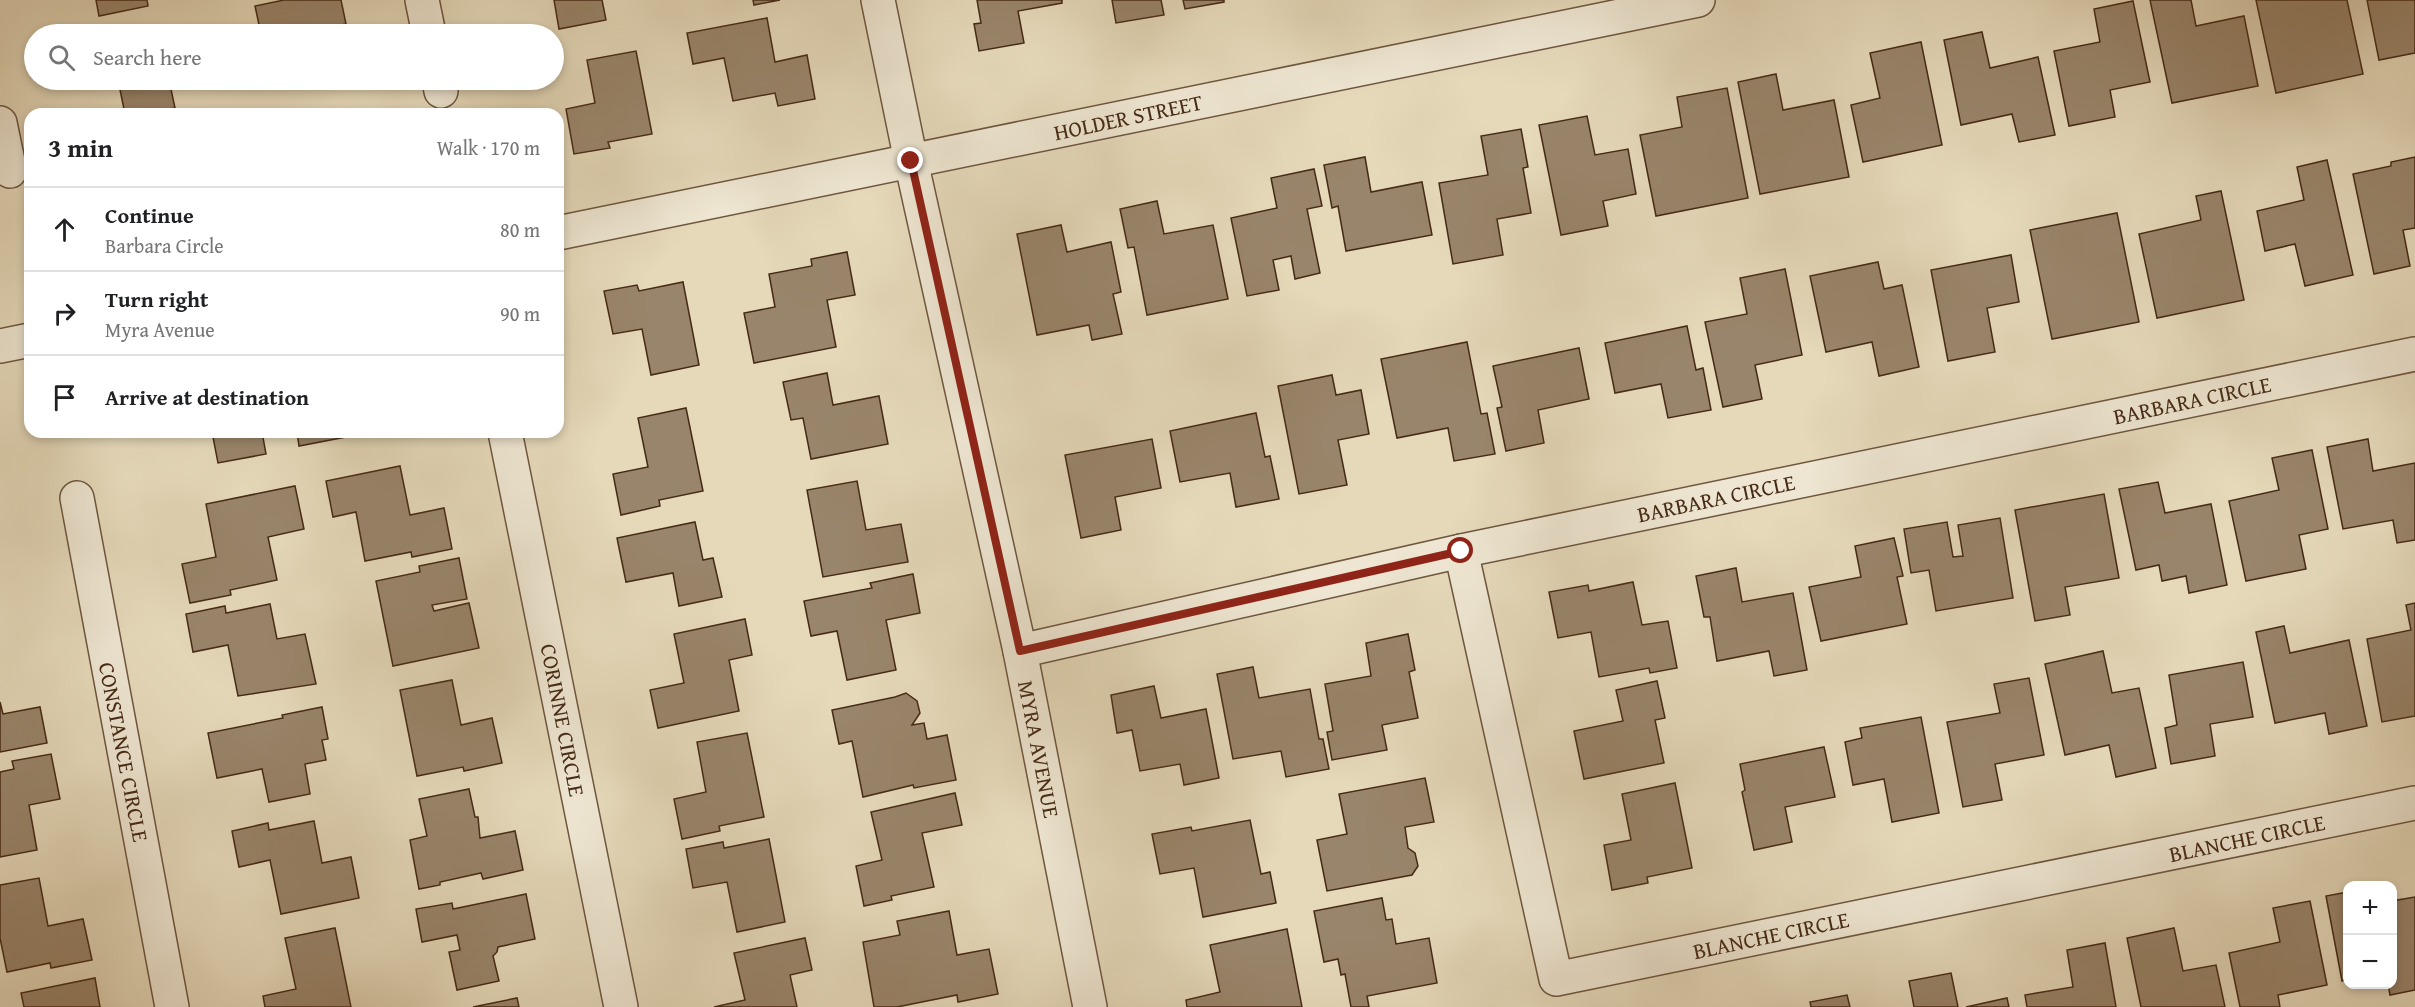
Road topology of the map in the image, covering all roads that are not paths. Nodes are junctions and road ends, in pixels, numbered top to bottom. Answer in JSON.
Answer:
{"nodes":[{"id":1,"x":422,"y":0,"type":"edge"},
{"id":2,"x":878,"y":0,"type":"edge"},
{"id":3,"x":1698,"y":0,"type":"edge"},
{"id":4,"x":427,"y":24,"type":"edge"},
{"id":5,"x":0,"y":123,"type":"edge"},
{"id":6,"x":911,"y":161,"type":"junction"},
{"id":7,"x":10,"y":171,"type":"dead end"},
{"id":8,"x":564,"y":232,"type":"edge"},
{"id":9,"x":24,"y":341,"type":"edge"},
{"id":10,"x":0,"y":346,"type":"edge"},
{"id":11,"x":2415,"y":354,"type":"edge"},
{"id":12,"x":507,"y":438,"type":"edge"},
{"id":13,"x":76,"y":498,"type":"dead end"},
{"id":14,"x":1461,"y":551,"type":"junction"},
{"id":15,"x":1020,"y":651,"type":"junction"},
{"id":16,"x":2415,"y":803,"type":"edge"},
{"id":17,"x":172,"y":1007,"type":"edge"},
{"id":18,"x":621,"y":1007,"type":"edge"},
{"id":19,"x":1090,"y":1007,"type":"edge"}],
"edges":[{"from":1,"to":4,"type":"street"},
{"from":2,"to":6,"type":"street","name":"MYRA AVENUE"},
{"from":3,"to":6,"type":"street","name":"HOLDER STREET"},
{"from":5,"to":7,"type":"street"},
{"from":6,"to":8,"type":"street","name":"HOLDER STREET"},
{"from":6,"to":15,"type":"street","name":"MYRA AVENUE"},
{"from":9,"to":10,"type":"street"},
{"from":11,"to":14,"type":"street","name":"BARBARA CIRCLE"},
{"from":12,"to":18,"type":"street","name":"CORINNE CIRCLE"},
{"from":13,"to":17,"type":"street","name":"CONSTANCE CIRCLE"},
{"from":14,"to":15,"type":"street","name":"BARBARA CIRCLE"},
{"from":14,"to":16,"type":"street","name":"BLANCHE CIRCLE"},
{"from":15,"to":19,"type":"street","name":"MYRA AVENUE"}]}
